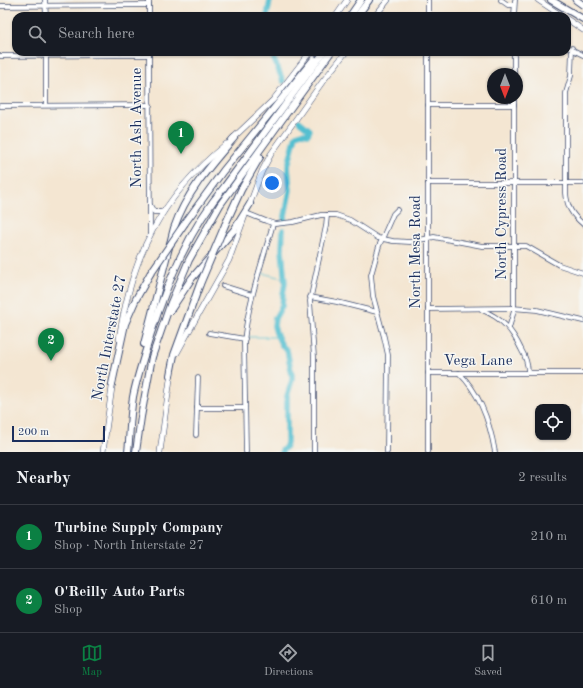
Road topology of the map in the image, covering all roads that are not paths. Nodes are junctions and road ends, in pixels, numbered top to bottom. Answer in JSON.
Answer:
{"nodes":[{"id":1,"x":45,"y":0,"type":"edge"},
{"id":2,"x":347,"y":0,"type":"edge"},
{"id":3,"x":361,"y":0,"type":"edge"},
{"id":4,"x":369,"y":0,"type":"edge"},
{"id":5,"x":388,"y":0,"type":"edge"},
{"id":6,"x":428,"y":0,"type":"edge"},
{"id":7,"x":501,"y":0,"type":"edge"},
{"id":8,"x":515,"y":0,"type":"edge"},
{"id":9,"x":538,"y":0,"type":"edge"},
{"id":10,"x":551,"y":0,"type":"edge"},
{"id":11,"x":558,"y":0,"type":"edge"},
{"id":12,"x":576,"y":0,"type":"edge"},
{"id":13,"x":149,"y":2,"type":"edge"},
{"id":14,"x":46,"y":5,"type":"junction"},
{"id":15,"x":583,"y":5,"type":"edge"},
{"id":16,"x":0,"y":6,"type":"edge"},
{"id":17,"x":514,"y":6,"type":"junction"},
{"id":18,"x":46,"y":12,"type":"edge"},
{"id":19,"x":339,"y":12,"type":"edge"},
{"id":20,"x":353,"y":12,"type":"edge"},
{"id":21,"x":360,"y":12,"type":"edge"},
{"id":22,"x":378,"y":12,"type":"edge"},
{"id":23,"x":428,"y":12,"type":"edge"},
{"id":24,"x":514,"y":12,"type":"edge"},
{"id":25,"x":556,"y":12,"type":"edge"},
{"id":26,"x":583,"y":18,"type":"edge"},
{"id":27,"x":571,"y":22,"type":"edge"},
{"id":28,"x":583,"y":30,"type":"edge"},
{"id":29,"x":571,"y":49,"type":"edge"},
{"id":30,"x":12,"y":55,"type":"edge"},
{"id":31,"x":583,"y":55,"type":"edge"},
{"id":32,"x":0,"y":56,"type":"edge"},
{"id":33,"x":46,"y":56,"type":"edge"},
{"id":34,"x":149,"y":56,"type":"edge"},
{"id":35,"x":307,"y":56,"type":"edge"},
{"id":36,"x":318,"y":56,"type":"edge"},
{"id":37,"x":321,"y":56,"type":"edge"},
{"id":38,"x":328,"y":56,"type":"edge"},
{"id":39,"x":343,"y":56,"type":"edge"},
{"id":40,"x":428,"y":56,"type":"edge"},
{"id":41,"x":514,"y":56,"type":"edge"},
{"id":42,"x":570,"y":56,"type":"edge"},
{"id":43,"x":514,"y":68,"type":"edge"},
{"id":44,"x":46,"y":105,"type":"junction"},
{"id":45,"x":150,"y":105,"type":"junction"},
{"id":46,"x":428,"y":105,"type":"junction"},
{"id":47,"x":514,"y":105,"type":"joint"},
{"id":48,"x":0,"y":106,"type":"edge"},
{"id":49,"x":289,"y":110,"type":"junction"},
{"id":50,"x":234,"y":138,"type":"junction"},
{"id":51,"x":428,"y":183,"type":"junction"},
{"id":52,"x":514,"y":183,"type":"junction"},
{"id":53,"x":566,"y":183,"type":"junction"},
{"id":54,"x":583,"y":183,"type":"edge"},
{"id":55,"x":150,"y":204,"type":"junction"},
{"id":56,"x":250,"y":204,"type":"junction"},
{"id":57,"x":397,"y":210,"type":"dead end"},
{"id":58,"x":164,"y":211,"type":"junction"},
{"id":59,"x":246,"y":213,"type":"junction"},
{"id":60,"x":327,"y":215,"type":"junction"},
{"id":61,"x":273,"y":224,"type":"junction"},
{"id":62,"x":583,"y":224,"type":"edge"},
{"id":63,"x":150,"y":235,"type":"junction"},
{"id":64,"x":428,"y":238,"type":"junction"},
{"id":65,"x":382,"y":240,"type":"junction"},
{"id":66,"x":514,"y":246,"type":"junction"},
{"id":67,"x":583,"y":273,"type":"edge"},
{"id":68,"x":223,"y":286,"type":"dead end"},
{"id":69,"x":252,"y":295,"type":"junction"},
{"id":70,"x":310,"y":298,"type":"junction"},
{"id":71,"x":428,"y":308,"type":"junction"},
{"id":72,"x":514,"y":308,"type":"junction"},
{"id":73,"x":478,"y":309,"type":"junction"},
{"id":74,"x":377,"y":312,"type":"junction"},
{"id":75,"x":165,"y":319,"type":"junction"},
{"id":76,"x":583,"y":321,"type":"edge"},
{"id":77,"x":509,"y":328,"type":"junction"},
{"id":78,"x":209,"y":332,"type":"dead end"},
{"id":79,"x":245,"y":339,"type":"junction"},
{"id":80,"x":528,"y":372,"type":"junction"},
{"id":81,"x":583,"y":372,"type":"edge"},
{"id":82,"x":428,"y":373,"type":"junction"},
{"id":83,"x":459,"y":373,"type":"junction"},
{"id":84,"x":170,"y":376,"type":"junction"},
{"id":85,"x":198,"y":378,"type":"dead end"},
{"id":86,"x":112,"y":384,"type":"junction"},
{"id":87,"x":133,"y":398,"type":"junction"},
{"id":88,"x":197,"y":408,"type":"junction"},
{"id":89,"x":245,"y":408,"type":"junction"},
{"id":90,"x":196,"y":435,"type":"dead end"},
{"id":91,"x":103,"y":452,"type":"edge"},
{"id":92,"x":128,"y":452,"type":"edge"},
{"id":93,"x":136,"y":452,"type":"edge"},
{"id":94,"x":160,"y":452,"type":"edge"},
{"id":95,"x":246,"y":452,"type":"edge"},
{"id":96,"x":314,"y":452,"type":"edge"},
{"id":97,"x":387,"y":452,"type":"edge"},
{"id":98,"x":428,"y":452,"type":"edge"},
{"id":99,"x":495,"y":452,"type":"edge"}],
"edges":[{"from":1,"to":14,"type":"street"},
{"from":2,"to":19,"type":"main road"},
{"from":3,"to":20,"type":"highway"},
{"from":4,"to":21,"type":"highway"},
{"from":5,"to":22,"type":"main road"},
{"from":6,"to":23,"type":"street"},
{"from":7,"to":17,"type":"street"},
{"from":8,"to":17,"type":"street"},
{"from":9,"to":25,"type":"main road"},
{"from":10,"to":26,"type":"highway"},
{"from":11,"to":26,"type":"highway"},
{"from":12,"to":15,"type":"highway"},
{"from":13,"to":14,"type":"street"},
{"from":14,"to":16,"type":"street"},
{"from":14,"to":18,"type":"street"},
{"from":17,"to":24,"type":"street"},
{"from":27,"to":28,"type":"main road"},
{"from":29,"to":31,"type":"street"},
{"from":30,"to":32,"type":"street"},
{"from":33,"to":44,"type":"street"},
{"from":34,"to":45,"type":"street","name":"North Ash Avenue"},
{"from":35,"to":50,"type":"main road","name":"North Interstate 27"},
{"from":36,"to":86,"type":"highway","bridge":true},
{"from":37,"to":87,"type":"highway"},
{"from":38,"to":49,"type":"highway"},
{"from":39,"to":56,"type":"main road"},
{"from":40,"to":46,"type":"street","name":"North Mesa Road"},
{"from":41,"to":43,"type":"street"},
{"from":42,"to":53,"type":"street"},
{"from":44,"to":45,"type":"street"},
{"from":44,"to":48,"type":"street"},
{"from":45,"to":55,"type":"street","name":"North Ash Avenue"},
{"from":46,"to":47,"type":"street"},
{"from":46,"to":51,"type":"street","name":"North Mesa Road"},
{"from":47,"to":52,"type":"street","name":"North Cypress Road"},
{"from":49,"to":75,"type":"highway"},
{"from":49,"to":84,"type":"highway","bridge":true},
{"from":50,"to":58,"type":"main road","name":"North Interstate 27"},
{"from":50,"to":87,"type":"highway"},
{"from":51,"to":52,"type":"street"},
{"from":51,"to":64,"type":"street","name":"North Mesa Road"},
{"from":52,"to":53,"type":"street"},
{"from":52,"to":66,"type":"street","name":"North Cypress Road"},
{"from":53,"to":54,"type":"street"},
{"from":53,"to":62,"type":"street"},
{"from":55,"to":58,"type":"street","name":"North Ash Avenue"},
{"from":55,"to":63,"type":"street","name":"North Ash Avenue"},
{"from":56,"to":59,"type":"main road"},
{"from":56,"to":75,"type":"highway"},
{"from":57,"to":65,"type":"street"},
{"from":58,"to":63,"type":"main road","name":"North Interstate 27"},
{"from":59,"to":61,"type":"street"},
{"from":59,"to":84,"type":"main road"},
{"from":60,"to":61,"type":"street"},
{"from":60,"to":65,"type":"street"},
{"from":60,"to":70,"type":"street"},
{"from":61,"to":69,"type":"street"},
{"from":63,"to":86,"type":"main road","name":"North Interstate 27"},
{"from":64,"to":65,"type":"street"},
{"from":64,"to":66,"type":"street"},
{"from":64,"to":71,"type":"street","name":"North Mesa Road"},
{"from":65,"to":74,"type":"street"},
{"from":66,"to":67,"type":"street"},
{"from":66,"to":72,"type":"street","name":"North Cypress Road"},
{"from":68,"to":69,"type":"street"},
{"from":69,"to":79,"type":"street"},
{"from":70,"to":74,"type":"street"},
{"from":70,"to":96,"type":"street"},
{"from":71,"to":73,"type":"street"},
{"from":71,"to":82,"type":"street","name":"North Mesa Road"},
{"from":72,"to":73,"type":"street"},
{"from":72,"to":76,"type":"street"},
{"from":72,"to":77,"type":"street","name":"North Cypress Road"},
{"from":73,"to":77,"type":"street"},
{"from":74,"to":97,"type":"street"},
{"from":75,"to":93,"type":"highway"},
{"from":77,"to":80,"type":"street"},
{"from":78,"to":79,"type":"street"},
{"from":79,"to":89,"type":"street"},
{"from":80,"to":81,"type":"street","name":"Vega Lane"},
{"from":80,"to":83,"type":"street","name":"Vega Lane"},
{"from":82,"to":83,"type":"street","name":"Vega Lane"},
{"from":82,"to":98,"type":"street","name":"North Mesa Road"},
{"from":83,"to":99,"type":"street"},
{"from":84,"to":94,"type":"main road"},
{"from":85,"to":88,"type":"street"},
{"from":86,"to":91,"type":"main road","name":"North Interstate 27"},
{"from":87,"to":92,"type":"highway"},
{"from":88,"to":89,"type":"street"},
{"from":88,"to":90,"type":"street"},
{"from":89,"to":95,"type":"street"}]}
